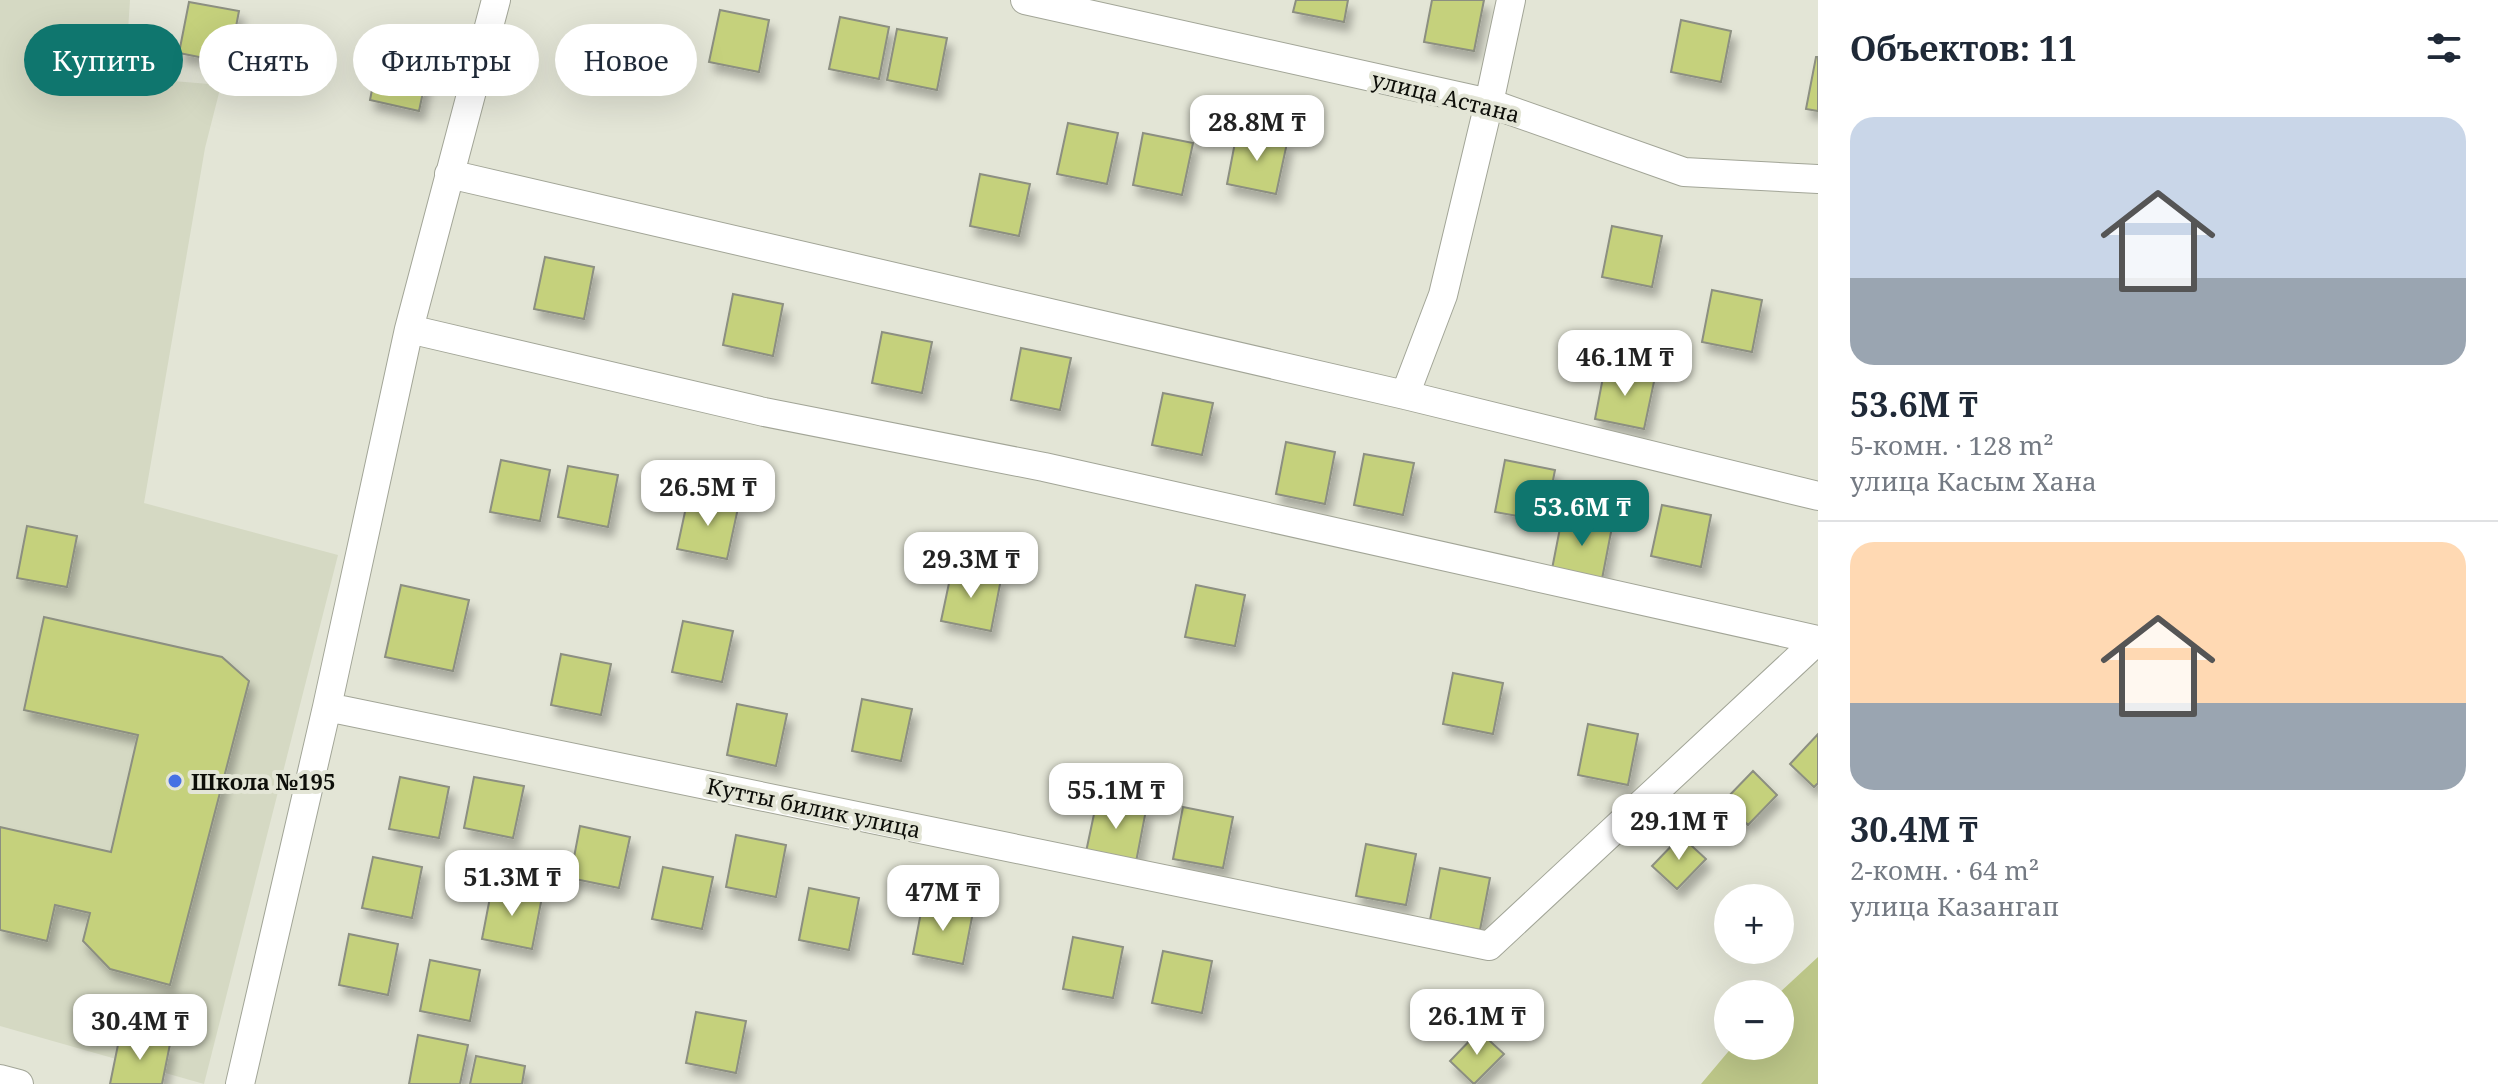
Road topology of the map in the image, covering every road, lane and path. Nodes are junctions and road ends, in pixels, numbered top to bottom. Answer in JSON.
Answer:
{"nodes":[{"id":1,"x":496,"y":0,"type":"edge"},
{"id":2,"x":1025,"y":0,"type":"edge"},
{"id":3,"x":1511,"y":0,"type":"edge"},
{"id":4,"x":1489,"y":103,"type":"junction"},
{"id":5,"x":449,"y":174,"type":"junction"},
{"id":6,"x":1818,"y":179,"type":"edge"},
{"id":7,"x":409,"y":329,"type":"junction"},
{"id":8,"x":1405,"y":395,"type":"junction"},
{"id":9,"x":1818,"y":496,"type":"edge"},
{"id":10,"x":1818,"y":640,"type":"edge"},
{"id":11,"x":327,"y":707,"type":"junction"},
{"id":12,"x":0,"y":1079,"type":"edge"},
{"id":13,"x":19,"y":1084,"type":"edge"},
{"id":14,"x":240,"y":1084,"type":"edge"}],
"edges":[{"from":1,"to":5,"type":"street"},
{"from":2,"to":4,"type":"street","name":"улица Астана"},
{"from":3,"to":4,"type":"street"},
{"from":4,"to":6,"type":"street","name":"улица Астана"},
{"from":4,"to":8,"type":"street"},
{"from":5,"to":7,"type":"street"},
{"from":5,"to":8,"type":"street"},
{"from":7,"to":10,"type":"street"},
{"from":7,"to":11,"type":"street"},
{"from":8,"to":9,"type":"street"},
{"from":10,"to":11,"type":"street","name":"Кутты билик улица"},
{"from":11,"to":14,"type":"street"},
{"from":12,"to":13,"type":"street"}]}
